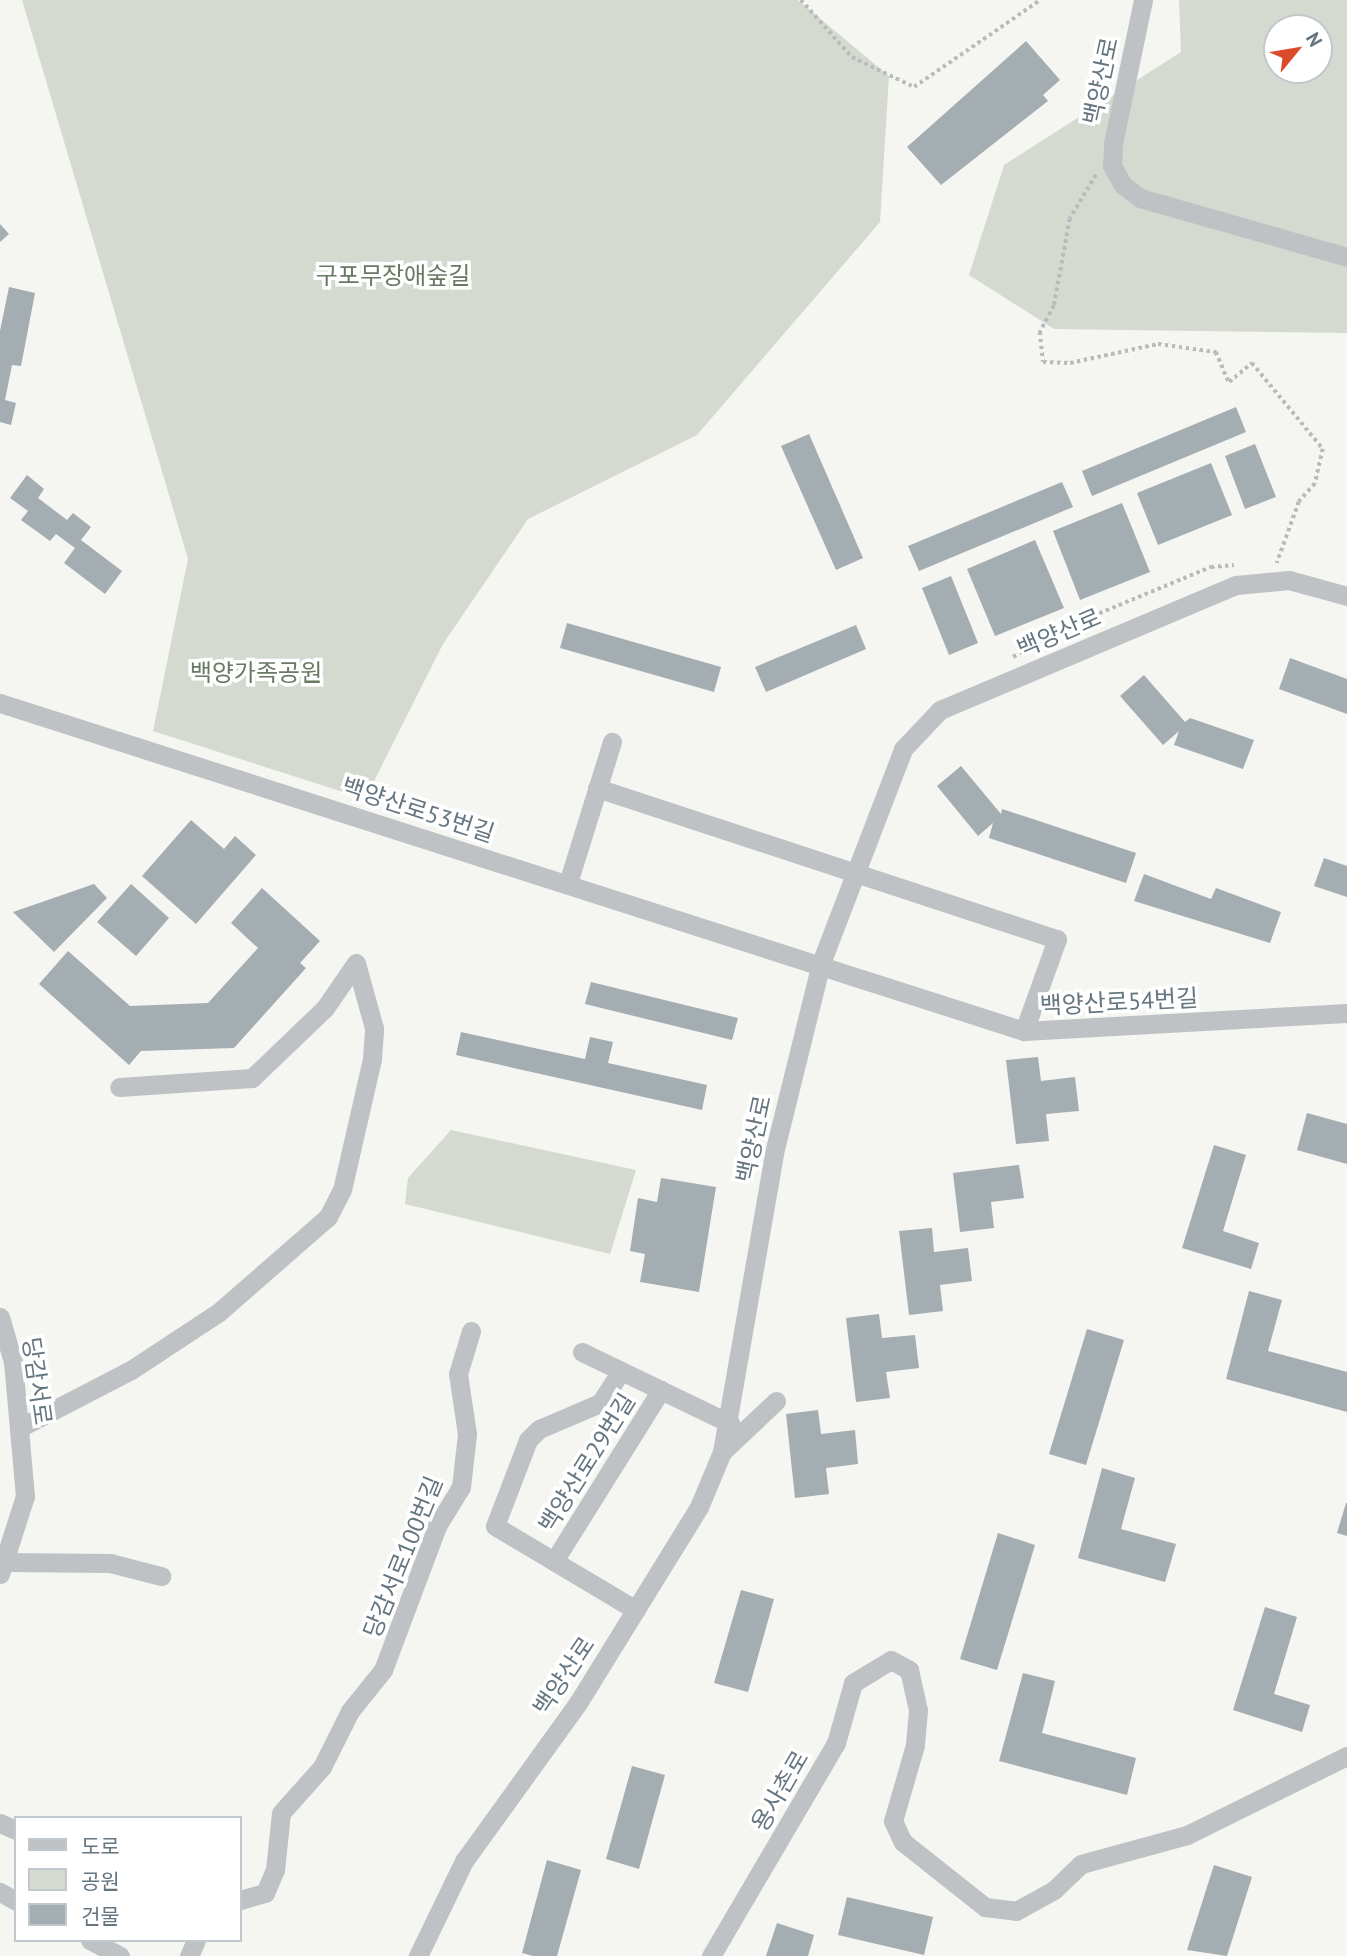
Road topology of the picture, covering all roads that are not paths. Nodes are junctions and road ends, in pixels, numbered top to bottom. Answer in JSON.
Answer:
{"nodes":[{"id":1,"x":1143,"y":0,"type":"edge"},
{"id":2,"x":1347,"y":257,"type":"edge"},
{"id":3,"x":1347,"y":596,"type":"edge"},
{"id":4,"x":0,"y":704,"type":"edge"},
{"id":5,"x":611,"y":742,"type":"dead end"},
{"id":6,"x":597,"y":788,"type":"junction"},
{"id":7,"x":852,"y":870,"type":"junction"},
{"id":8,"x":568,"y":883,"type":"junction"},
{"id":9,"x":821,"y":963,"type":"junction"},
{"id":10,"x":1347,"y":1013,"type":"edge"},
{"id":11,"x":1024,"y":1031,"type":"junction"},
{"id":12,"x":119,"y":1087,"type":"dead end"},
{"id":13,"x":0,"y":1317,"type":"edge"},
{"id":14,"x":471,"y":1331,"type":"dead end"},
{"id":15,"x":582,"y":1352,"type":"dead end"},
{"id":16,"x":621,"y":1371,"type":"junction"},
{"id":17,"x":661,"y":1390,"type":"junction"},
{"id":18,"x":776,"y":1401,"type":"dead end"},
{"id":19,"x":730,"y":1424,"type":"junction"},
{"id":20,"x":19,"y":1428,"type":"junction"},
{"id":21,"x":722,"y":1452,"type":"junction"},
{"id":22,"x":554,"y":1561,"type":"junction"},
{"id":23,"x":3,"y":1568,"type":"edge"},
{"id":24,"x":161,"y":1576,"type":"dead end"},
{"id":25,"x":636,"y":1610,"type":"junction"},
{"id":26,"x":1347,"y":1756,"type":"edge"},
{"id":27,"x":242,"y":1899,"type":"edge"},
{"id":28,"x":94,"y":1942,"type":"edge"},
{"id":29,"x":120,"y":1956,"type":"edge"},
{"id":30,"x":418,"y":1956,"type":"edge"},
{"id":31,"x":711,"y":1956,"type":"edge"}],
"edges":[{"from":1,"to":2,"type":"street","name":"백양산로"},
{"from":3,"to":7,"type":"street","name":"백양산로"},
{"from":4,"to":8,"type":"street","name":"백양산로53번길"},
{"from":5,"to":6,"type":"street"},
{"from":6,"to":7,"type":"street"},
{"from":6,"to":8,"type":"street"},
{"from":7,"to":9,"type":"street","name":"백양산로"},
{"from":7,"to":11,"type":"street"},
{"from":8,"to":9,"type":"street","name":"백양산로53번길"},
{"from":9,"to":11,"type":"street","name":"백양산로54번길"},
{"from":9,"to":19,"type":"street","name":"백양산로"},
{"from":10,"to":11,"type":"street","name":"백양산로54번길"},
{"from":12,"to":20,"type":"street"},
{"from":13,"to":20,"type":"street","name":"당감서로"},
{"from":14,"to":27,"type":"street","name":"당감서로100번길"},
{"from":15,"to":16,"type":"street"},
{"from":16,"to":17,"type":"street","name":"백양산로29번길"},
{"from":16,"to":22,"type":"street","name":"백양산로29번길"},
{"from":17,"to":19,"type":"street","name":"백양산로29번길"},
{"from":17,"to":22,"type":"street","name":"백양산로29번길"},
{"from":18,"to":21,"type":"street"},
{"from":19,"to":21,"type":"street","name":"백양산로"},
{"from":20,"to":23,"type":"street","name":"당감서로"},
{"from":21,"to":25,"type":"street","name":"백양산로"},
{"from":22,"to":25,"type":"street","name":"백양산로29번길"},
{"from":23,"to":24,"type":"street"},
{"from":25,"to":30,"type":"street","name":"백양산로"},
{"from":26,"to":31,"type":"street","name":"용사촌로"},
{"from":28,"to":29,"type":"street"}]}
